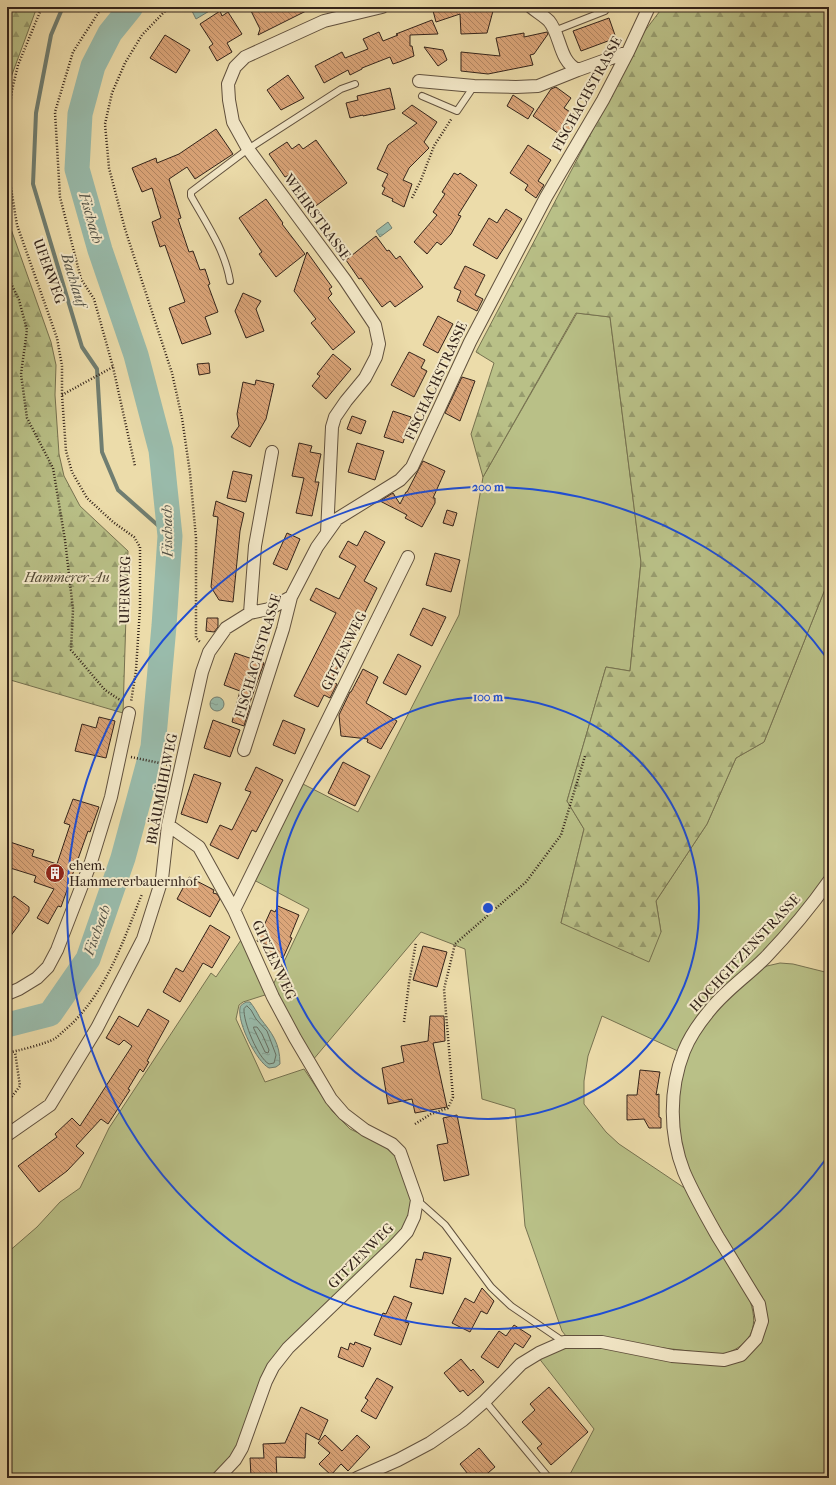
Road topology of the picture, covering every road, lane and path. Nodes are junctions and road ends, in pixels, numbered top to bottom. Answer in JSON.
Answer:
{"nodes":[{"id":1,"x":42,"y":7,"type":"edge"},
{"id":2,"x":102,"y":7,"type":"edge"},
{"id":3,"x":169,"y":7,"type":"edge"},
{"id":4,"x":382,"y":7,"type":"edge"},
{"id":5,"x":531,"y":7,"type":"edge"},
{"id":6,"x":607,"y":7,"type":"edge"},
{"id":7,"x":649,"y":7,"type":"edge"},
{"id":8,"x":554,"y":31,"type":"junction"},
{"id":9,"x":628,"y":52,"type":"junction"},
{"id":10,"x":578,"y":70,"type":"junction"},
{"id":11,"x":419,"y":82,"type":"dead end"},
{"id":12,"x":355,"y":84,"type":"dead end"},
{"id":13,"x":474,"y":86,"type":"junction"},
{"id":14,"x":422,"y":96,"type":"dead end"},
{"id":15,"x":457,"y":110,"type":"junction"},
{"id":16,"x":7,"y":128,"type":"edge"},
{"id":17,"x":248,"y":149,"type":"junction"},
{"id":18,"x":7,"y":164,"type":"edge"},
{"id":19,"x":412,"y":198,"type":"dead end"},
{"id":20,"x":7,"y":274,"type":"edge"},
{"id":21,"x":230,"y":281,"type":"dead end"},
{"id":22,"x":113,"y":367,"type":"junction"},
{"id":23,"x":62,"y":395,"type":"junction"},
{"id":24,"x":272,"y":452,"type":"dead end"},
{"id":25,"x":136,"y":466,"type":"dead end"},
{"id":26,"x":327,"y":533,"type":"junction"},
{"id":27,"x":408,"y":557,"type":"dead end"},
{"id":28,"x":291,"y":597,"type":"junction"},
{"id":29,"x":250,"y":613,"type":"junction"},
{"id":30,"x":209,"y":652,"type":"junction"},
{"id":31,"x":130,"y":710,"type":"junction"},
{"id":32,"x":244,"y":750,"type":"dead end"},
{"id":33,"x":124,"y":755,"type":"dead end"},
{"id":34,"x":585,"y":756,"type":"dead end"},
{"id":35,"x":176,"y":767,"type":"dead end"},
{"id":36,"x":168,"y":824,"type":"junction"},
{"id":37,"x":829,"y":881,"type":"edge"},
{"id":38,"x":144,"y":890,"type":"dead end"},
{"id":39,"x":234,"y":910,"type":"junction"},
{"id":40,"x":416,"y":942,"type":"dead end"},
{"id":41,"x":7,"y":994,"type":"edge"},
{"id":42,"x":404,"y":1022,"type":"dead end"},
{"id":43,"x":15,"y":1052,"type":"junction"},
{"id":44,"x":7,"y":1053,"type":"edge"},
{"id":45,"x":7,"y":1099,"type":"edge"},
{"id":46,"x":415,"y":1124,"type":"dead end"},
{"id":47,"x":7,"y":1135,"type":"edge"},
{"id":48,"x":417,"y":1200,"type":"junction"},
{"id":49,"x":564,"y":1342,"type":"junction"},
{"id":50,"x":485,"y":1401,"type":"junction"},
{"id":51,"x":218,"y":1478,"type":"edge"},
{"id":52,"x":357,"y":1478,"type":"edge"},
{"id":53,"x":549,"y":1478,"type":"edge"}],
"edges":[{"from":1,"to":16,"type":"path"},
{"from":2,"to":22,"type":"path"},
{"from":3,"to":30,"type":"path"},
{"from":4,"to":17,"type":"street","name":"WEHRSTRASSE"},
{"from":5,"to":8,"type":"street"},
{"from":6,"to":8,"type":"lane"},
{"from":7,"to":9,"type":"street","name":"FISCHACHSTRASSE"},
{"from":8,"to":10,"type":"street"},
{"from":9,"to":10,"type":"street"},
{"from":9,"to":26,"type":"street","name":"FISCHACHSTRASSE"},
{"from":10,"to":13,"type":"street"},
{"from":11,"to":13,"type":"street"},
{"from":12,"to":17,"type":"lane"},
{"from":13,"to":15,"type":"lane"},
{"from":14,"to":15,"type":"lane"},
{"from":15,"to":19,"type":"path"},
{"from":17,"to":21,"type":"lane"},
{"from":17,"to":26,"type":"street","name":"WEHRSTRASSE"},
{"from":18,"to":23,"type":"path","name":"UFERWEG"},
{"from":20,"to":31,"type":"path"},
{"from":22,"to":23,"type":"path"},
{"from":22,"to":25,"type":"path"},
{"from":23,"to":31,"type":"path","name":"UFERWEG"},
{"from":24,"to":29,"type":"street"},
{"from":26,"to":28,"type":"street","name":"FISCHACHSTRASSE"},
{"from":27,"to":39,"type":"street","name":"GITZENWEG"},
{"from":28,"to":29,"type":"street","name":"BRÄUMÜHLWEG"},
{"from":28,"to":32,"type":"street","name":"FISCHACHSTRASSE"},
{"from":29,"to":30,"type":"street","name":"BRÄUMÜHLWEG"},
{"from":30,"to":36,"type":"street","name":"BRÄUMÜHLWEG"},
{"from":31,"to":41,"type":"street"},
{"from":33,"to":35,"type":"path"},
{"from":34,"to":46,"type":"path"},
{"from":36,"to":39,"type":"street","name":"GITZENWEG"},
{"from":36,"to":47,"type":"street","name":"BRÄUMÜHLWEG"},
{"from":37,"to":49,"type":"street","name":"HOCHGITZENSTRASSE"},
{"from":38,"to":43,"type":"path"},
{"from":39,"to":48,"type":"street","name":"GITZENWEG"},
{"from":40,"to":42,"type":"path"},
{"from":43,"to":44,"type":"path"},
{"from":43,"to":45,"type":"path"},
{"from":48,"to":49,"type":"lane"},
{"from":48,"to":51,"type":"street","name":"GITZENWEG"},
{"from":49,"to":50,"type":"street","name":"HOCHGITZENSTRASSE"},
{"from":50,"to":52,"type":"street","name":"HOCHGITZENSTRASSE"},
{"from":50,"to":53,"type":"lane"}]}
